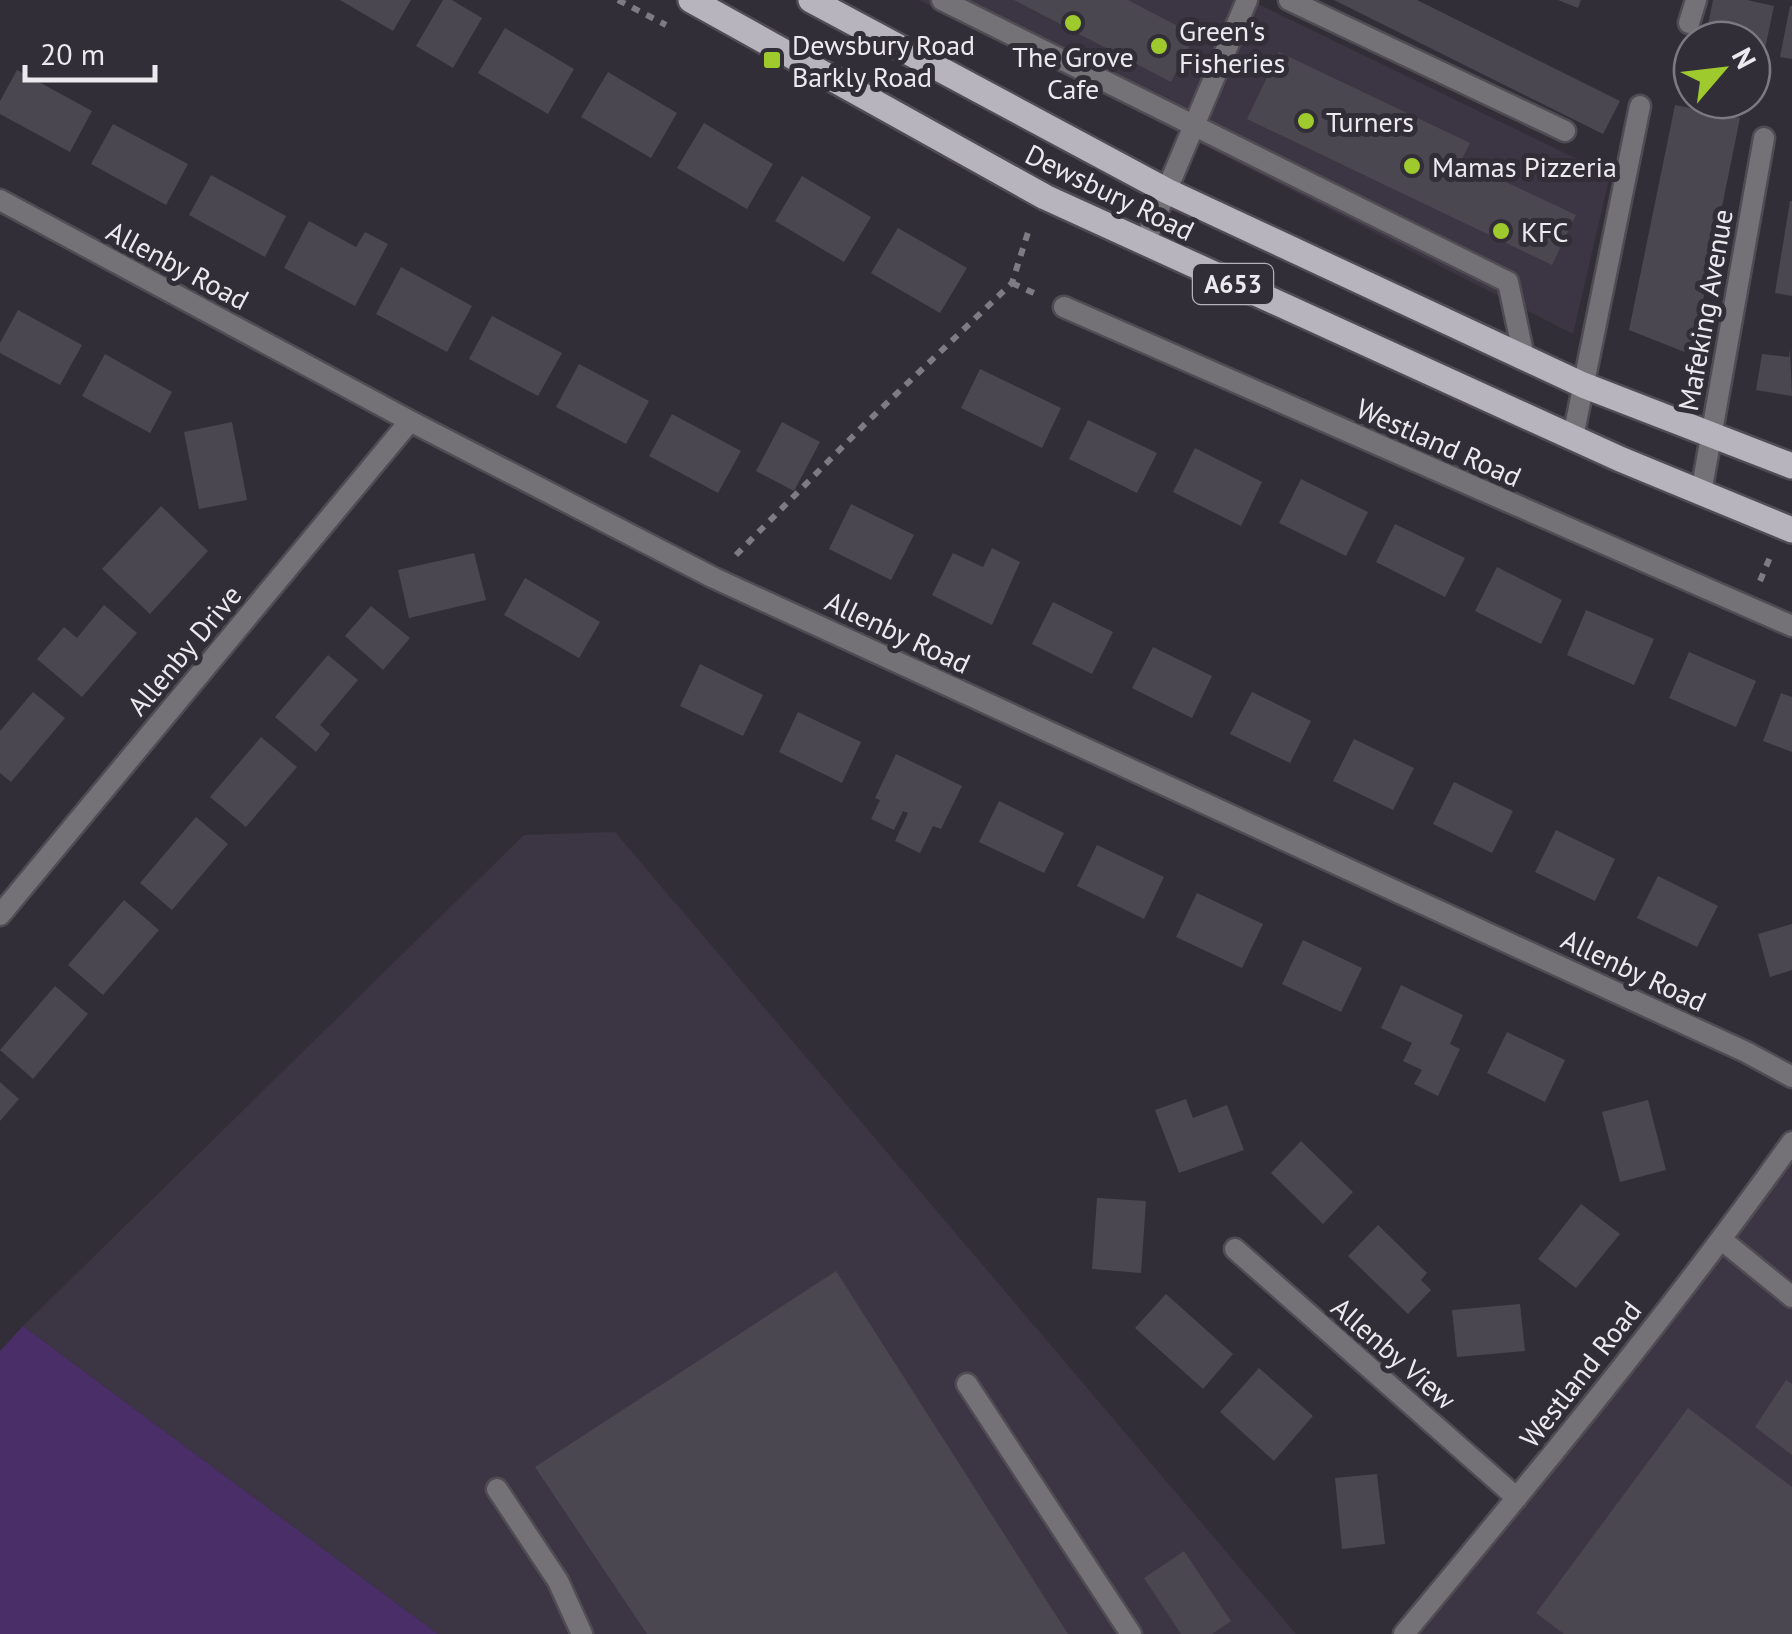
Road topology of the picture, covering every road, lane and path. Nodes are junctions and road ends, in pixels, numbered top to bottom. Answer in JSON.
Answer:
{"nodes":[{"id":1,"x":692,"y":0,"type":"edge"},
{"id":2,"x":942,"y":0,"type":"edge"},
{"id":3,"x":1247,"y":0,"type":"edge"},
{"id":4,"x":1288,"y":0,"type":"edge"},
{"id":5,"x":819,"y":1,"type":"edge"},
{"id":6,"x":1640,"y":106,"type":"dead end"},
{"id":7,"x":1195,"y":124,"type":"junction"},
{"id":8,"x":1565,"y":131,"type":"dead end"},
{"id":9,"x":1764,"y":138,"type":"dead end"},
{"id":10,"x":1167,"y":191,"type":"junction"},
{"id":11,"x":0,"y":200,"type":"edge"},
{"id":12,"x":1033,"y":218,"type":"dead end"},
{"id":13,"x":1144,"y":244,"type":"junction"},
{"id":14,"x":1064,"y":307,"type":"dead end"},
{"id":15,"x":1524,"y":357,"type":"junction"},
{"id":16,"x":1583,"y":386,"type":"junction"},
{"id":17,"x":410,"y":421,"type":"junction"},
{"id":18,"x":1711,"y":434,"type":"junction"},
{"id":19,"x":1573,"y":437,"type":"junction"},
{"id":20,"x":1792,"y":466,"type":"edge"},
{"id":21,"x":1701,"y":492,"type":"junction"},
{"id":22,"x":1792,"y":530,"type":"edge"},
{"id":23,"x":714,"y":578,"type":"junction"},
{"id":24,"x":1792,"y":626,"type":"edge"},
{"id":25,"x":0,"y":915,"type":"edge"},
{"id":26,"x":1792,"y":1076,"type":"edge"},
{"id":27,"x":1792,"y":1142,"type":"edge"},
{"id":28,"x":1722,"y":1240,"type":"junction"},
{"id":29,"x":1235,"y":1250,"type":"dead end"},
{"id":30,"x":1786,"y":1291,"type":"edge"},
{"id":31,"x":967,"y":1384,"type":"dead end"},
{"id":32,"x":498,"y":1489,"type":"dead end"},
{"id":33,"x":1517,"y":1498,"type":"junction"},
{"id":34,"x":582,"y":1634,"type":"edge"},
{"id":35,"x":1132,"y":1634,"type":"edge"},
{"id":36,"x":1404,"y":1634,"type":"edge"}],
"edges":[{"from":1,"to":13,"type":"main road","name":"Dewsbury Road","number":"A653"},
{"from":2,"to":7,"type":"street"},
{"from":3,"to":7,"type":"street"},
{"from":4,"to":8,"type":"street"},
{"from":5,"to":10,"type":"main road","name":"Dewsbury Road","number":"A653"},
{"from":6,"to":16,"type":"street"},
{"from":7,"to":10,"type":"street"},
{"from":7,"to":15,"type":"street"},
{"from":9,"to":18,"type":"street","name":"Mafeking Avenue"},
{"from":10,"to":13,"type":"street"},
{"from":10,"to":15,"type":"main road","name":"Dewsbury Road","number":"A653"},
{"from":11,"to":17,"type":"street","name":"Allenby Road"},
{"from":12,"to":23,"type":"path"},
{"from":13,"to":19,"type":"main road","name":"Dewsbury Road","number":"A653"},
{"from":14,"to":24,"type":"street","name":"Westland Road"},
{"from":15,"to":16,"type":"main road","name":"Dewsbury Road","number":"A653"},
{"from":16,"to":18,"type":"main road","name":"Dewsbury Road","number":"A653"},
{"from":16,"to":19,"type":"street"},
{"from":17,"to":23,"type":"street","name":"Allenby Road"},
{"from":17,"to":25,"type":"street","name":"Allenby Drive"},
{"from":18,"to":20,"type":"main road","name":"Dewsbury Road","number":"A653"},
{"from":18,"to":21,"type":"street","name":"Mafeking Avenue"},
{"from":19,"to":21,"type":"main road","name":"Dewsbury Road","number":"A653"},
{"from":21,"to":22,"type":"main road","name":"Dewsbury Road","number":"A653"},
{"from":23,"to":26,"type":"street","name":"Allenby Road"},
{"from":27,"to":28,"type":"street","name":"Westland Road"},
{"from":28,"to":30,"type":"street"},
{"from":28,"to":33,"type":"street","name":"Westland Road"},
{"from":29,"to":33,"type":"street","name":"Allenby View"},
{"from":31,"to":35,"type":"street"},
{"from":32,"to":34,"type":"street"},
{"from":33,"to":36,"type":"street","name":"Westland Road"}]}
